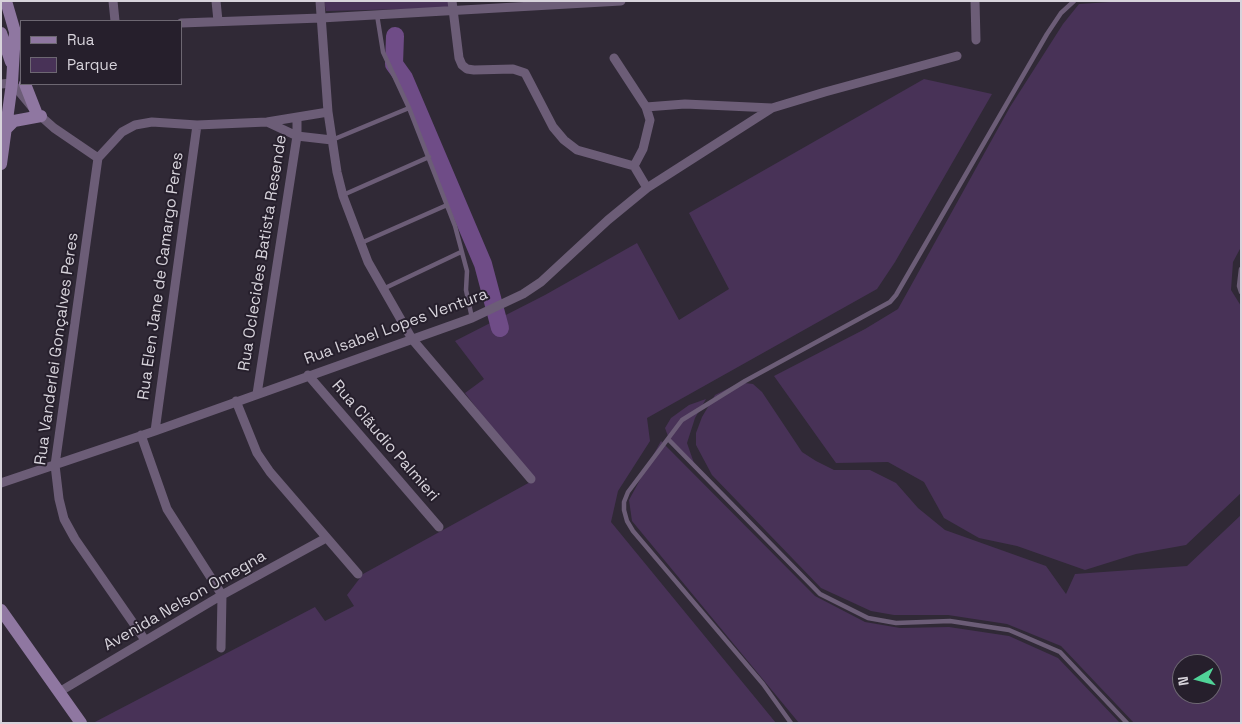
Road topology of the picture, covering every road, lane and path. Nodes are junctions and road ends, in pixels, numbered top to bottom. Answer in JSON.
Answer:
{"nodes":[{"id":1,"x":6,"y":1,"type":"edge"},
{"id":2,"x":113,"y":1,"type":"edge"},
{"id":3,"x":216,"y":1,"type":"edge"},
{"id":4,"x":320,"y":1,"type":"edge"},
{"id":5,"x":452,"y":1,"type":"edge"},
{"id":6,"x":621,"y":1,"type":"edge"},
{"id":7,"x":974,"y":1,"type":"edge"},
{"id":8,"x":1075,"y":1,"type":"edge"},
{"id":9,"x":593,"y":2,"type":"edge"},
{"id":10,"x":453,"y":11,"type":"junction"},
{"id":11,"x":377,"y":15,"type":"junction"},
{"id":12,"x":321,"y":18,"type":"junction"},
{"id":13,"x":115,"y":20,"type":"edge"},
{"id":14,"x":218,"y":21,"type":"junction"},
{"id":15,"x":182,"y":23,"type":"edge"},
{"id":16,"x":18,"y":32,"type":"edge"},
{"id":17,"x":1,"y":34,"type":"edge"},
{"id":18,"x":976,"y":40,"type":"dead end"},
{"id":19,"x":957,"y":56,"type":"dead end"},
{"id":20,"x":614,"y":58,"type":"dead end"},
{"id":21,"x":14,"y":78,"type":"edge"},
{"id":22,"x":646,"y":107,"type":"junction"},
{"id":23,"x":409,"y":108,"type":"junction"},
{"id":24,"x":772,"y":108,"type":"junction"},
{"id":25,"x":328,"y":112,"type":"junction"},
{"id":26,"x":39,"y":114,"type":"junction"},
{"id":27,"x":297,"y":117,"type":"junction"},
{"id":28,"x":267,"y":122,"type":"junction"},
{"id":29,"x":198,"y":125,"type":"junction"},
{"id":30,"x":7,"y":128,"type":"junction"},
{"id":31,"x":297,"y":136,"type":"junction"},
{"id":32,"x":332,"y":140,"type":"junction"},
{"id":33,"x":429,"y":157,"type":"junction"},
{"id":34,"x":98,"y":158,"type":"junction"},
{"id":35,"x":1,"y":164,"type":"edge"},
{"id":36,"x":634,"y":166,"type":"junction"},
{"id":37,"x":647,"y":188,"type":"junction"},
{"id":38,"x":343,"y":196,"type":"junction"},
{"id":39,"x":447,"y":205,"type":"junction"},
{"id":40,"x":360,"y":243,"type":"junction"},
{"id":41,"x":462,"y":252,"type":"junction"},
{"id":42,"x":1241,"y":269,"type":"edge"},
{"id":43,"x":383,"y":289,"type":"junction"},
{"id":44,"x":1241,"y":292,"type":"edge"},
{"id":45,"x":472,"y":318,"type":"junction"},
{"id":46,"x":412,"y":338,"type":"junction"},
{"id":47,"x":308,"y":375,"type":"junction"},
{"id":48,"x":257,"y":394,"type":"junction"},
{"id":49,"x":236,"y":401,"type":"junction"},
{"id":50,"x":155,"y":431,"type":"junction"},
{"id":51,"x":141,"y":435,"type":"junction"},
{"id":52,"x":668,"y":440,"type":"junction"},
{"id":53,"x":55,"y":465,"type":"junction"},
{"id":54,"x":531,"y":479,"type":"dead end"},
{"id":55,"x":1,"y":483,"type":"edge"},
{"id":56,"x":439,"y":527,"type":"dead end"},
{"id":57,"x":326,"y":538,"type":"junction"},
{"id":58,"x":358,"y":574,"type":"dead end"},
{"id":59,"x":222,"y":595,"type":"junction"},
{"id":60,"x":1,"y":610,"type":"edge"},
{"id":61,"x":145,"y":640,"type":"junction"},
{"id":62,"x":221,"y":648,"type":"dead end"},
{"id":63,"x":60,"y":692,"type":"junction"},
{"id":64,"x":81,"y":723,"type":"edge"},
{"id":65,"x":792,"y":723,"type":"edge"},
{"id":66,"x":1127,"y":723,"type":"edge"}],
"edges":[{"from":1,"to":16,"type":"main road"},
{"from":2,"to":13,"type":"street"},
{"from":3,"to":14,"type":"street"},
{"from":4,"to":12,"type":"street"},
{"from":5,"to":10,"type":"street"},
{"from":6,"to":9,"type":"street"},
{"from":7,"to":18,"type":"street"},
{"from":8,"to":52,"type":"lane"},
{"from":9,"to":10,"type":"street"},
{"from":10,"to":11,"type":"street"},
{"from":10,"to":36,"type":"street"},
{"from":11,"to":12,"type":"street"},
{"from":11,"to":23,"type":"lane"},
{"from":12,"to":14,"type":"street"},
{"from":12,"to":25,"type":"street"},
{"from":14,"to":15,"type":"street"},
{"from":16,"to":17,"type":"street"},
{"from":16,"to":21,"type":"main road"},
{"from":17,"to":21,"type":"main road"},
{"from":19,"to":24,"type":"street","name":"Rua Isabel Lopes Ventura"},
{"from":20,"to":22,"type":"street"},
{"from":21,"to":26,"type":"main road"},
{"from":21,"to":30,"type":"main road"},
{"from":22,"to":24,"type":"street"},
{"from":22,"to":36,"type":"street"},
{"from":23,"to":32,"type":"lane"},
{"from":23,"to":33,"type":"lane"},
{"from":24,"to":37,"type":"street","name":"Rua Isabel Lopes Ventura"},
{"from":25,"to":27,"type":"street"},
{"from":25,"to":32,"type":"street"},
{"from":26,"to":30,"type":"main road"},
{"from":26,"to":34,"type":"street"},
{"from":27,"to":28,"type":"street"},
{"from":27,"to":31,"type":"street","name":"Rua Oclecides Batista Resende"},
{"from":28,"to":29,"type":"street"},
{"from":28,"to":31,"type":"street"},
{"from":29,"to":34,"type":"street"},
{"from":29,"to":50,"type":"street","name":"Rua Elen Jane de Camargo Peres"},
{"from":30,"to":35,"type":"main road"},
{"from":31,"to":32,"type":"street"},
{"from":31,"to":48,"type":"street","name":"Rua Oclecides Batista Resende"},
{"from":32,"to":38,"type":"street"},
{"from":33,"to":38,"type":"lane"},
{"from":33,"to":39,"type":"lane"},
{"from":34,"to":53,"type":"street","name":"Rua Vanderlei Gonçalves Peres"},
{"from":36,"to":37,"type":"street"},
{"from":37,"to":45,"type":"street","name":"Rua Isabel Lopes Ventura"},
{"from":38,"to":40,"type":"street"},
{"from":39,"to":40,"type":"lane"},
{"from":39,"to":41,"type":"lane"},
{"from":40,"to":43,"type":"street"},
{"from":41,"to":43,"type":"lane"},
{"from":41,"to":45,"type":"lane"},
{"from":42,"to":44,"type":"lane"},
{"from":43,"to":46,"type":"street"},
{"from":45,"to":46,"type":"street","name":"Rua Isabel Lopes Ventura"},
{"from":46,"to":47,"type":"street","name":"Rua Isabel Lopes Ventura"},
{"from":46,"to":54,"type":"street"},
{"from":47,"to":48,"type":"street","name":"Rua Isabel Lopes Ventura"},
{"from":47,"to":56,"type":"street","name":"Rua Clãudio Palmieri"},
{"from":48,"to":49,"type":"street","name":"Rua Isabel Lopes Ventura"},
{"from":49,"to":50,"type":"street","name":"Rua Isabel Lopes Ventura"},
{"from":49,"to":57,"type":"street"},
{"from":50,"to":51,"type":"street","name":"Rua Isabel Lopes Ventura"},
{"from":51,"to":53,"type":"street","name":"Rua Isabel Lopes Ventura"},
{"from":51,"to":59,"type":"street"},
{"from":52,"to":65,"type":"lane"},
{"from":52,"to":66,"type":"lane"},
{"from":53,"to":55,"type":"street","name":"Rua Isabel Lopes Ventura"},
{"from":53,"to":61,"type":"street","name":"Rua Vanderlei Gonçalves Peres"},
{"from":57,"to":58,"type":"street"},
{"from":57,"to":59,"type":"street","name":"Avenida Nelson Omegna"},
{"from":59,"to":61,"type":"street","name":"Avenida Nelson Omegna"},
{"from":59,"to":62,"type":"street"},
{"from":60,"to":63,"type":"main road"},
{"from":61,"to":63,"type":"street","name":"Avenida Nelson Omegna"},
{"from":63,"to":64,"type":"main road"}]}
